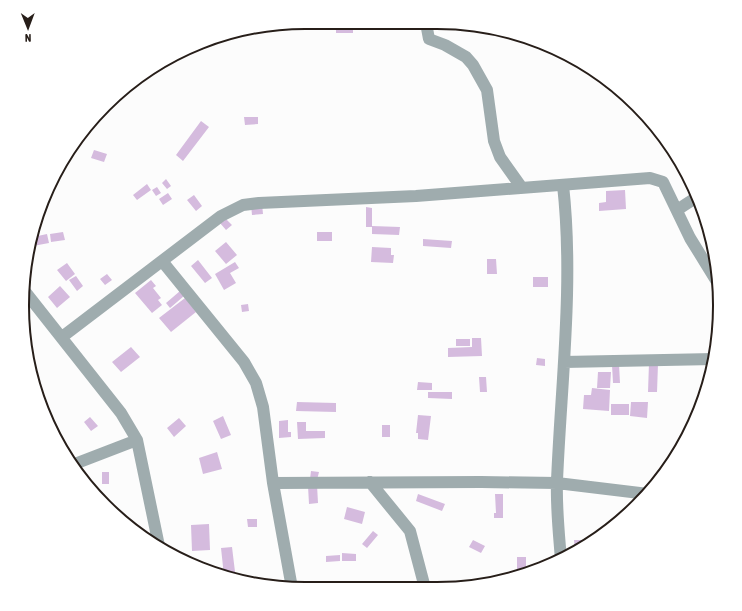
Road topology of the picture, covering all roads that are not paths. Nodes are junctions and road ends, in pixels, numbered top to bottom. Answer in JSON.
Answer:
{"nodes":[{"id":1,"x":427,"y":29,"type":"edge"},
{"id":2,"x":563,"y":185,"type":"junction"},
{"id":3,"x":522,"y":188,"type":"junction"},
{"id":4,"x":692,"y":200,"type":"edge"},
{"id":5,"x":677,"y":210,"type":"junction"},
{"id":6,"x":162,"y":261,"type":"junction"},
{"id":7,"x":711,"y":272,"type":"edge"},
{"id":8,"x":30,"y":296,"type":"edge"},
{"id":9,"x":62,"y":337,"type":"junction"},
{"id":10,"x":708,"y":359,"type":"edge"},
{"id":11,"x":564,"y":362,"type":"junction"},
{"id":12,"x":138,"y":440,"type":"junction"},
{"id":13,"x":78,"y":463,"type":"edge"},
{"id":14,"x":370,"y":482,"type":"junction"},
{"id":15,"x":272,"y":483,"type":"junction"},
{"id":16,"x":557,"y":483,"type":"junction"},
{"id":17,"x":639,"y":493,"type":"edge"},
{"id":18,"x":158,"y":539,"type":"edge"},
{"id":19,"x":561,"y":552,"type":"edge"},
{"id":20,"x":288,"y":581,"type":"edge"},
{"id":21,"x":423,"y":582,"type":"edge"}],
"edges":[{"from":1,"to":3,"type":"street"},
{"from":2,"to":3,"type":"street"},
{"from":2,"to":5,"type":"street"},
{"from":2,"to":11,"type":"street"},
{"from":3,"to":6,"type":"street"},
{"from":4,"to":5,"type":"street"},
{"from":5,"to":7,"type":"street"},
{"from":6,"to":9,"type":"street"},
{"from":6,"to":15,"type":"street"},
{"from":8,"to":9,"type":"street"},
{"from":9,"to":12,"type":"street"},
{"from":10,"to":11,"type":"street"},
{"from":11,"to":16,"type":"street"},
{"from":12,"to":13,"type":"street"},
{"from":12,"to":18,"type":"street"},
{"from":14,"to":15,"type":"street"},
{"from":14,"to":16,"type":"street"},
{"from":14,"to":21,"type":"street"},
{"from":15,"to":20,"type":"street"},
{"from":16,"to":17,"type":"street"},
{"from":16,"to":19,"type":"street"}]}
